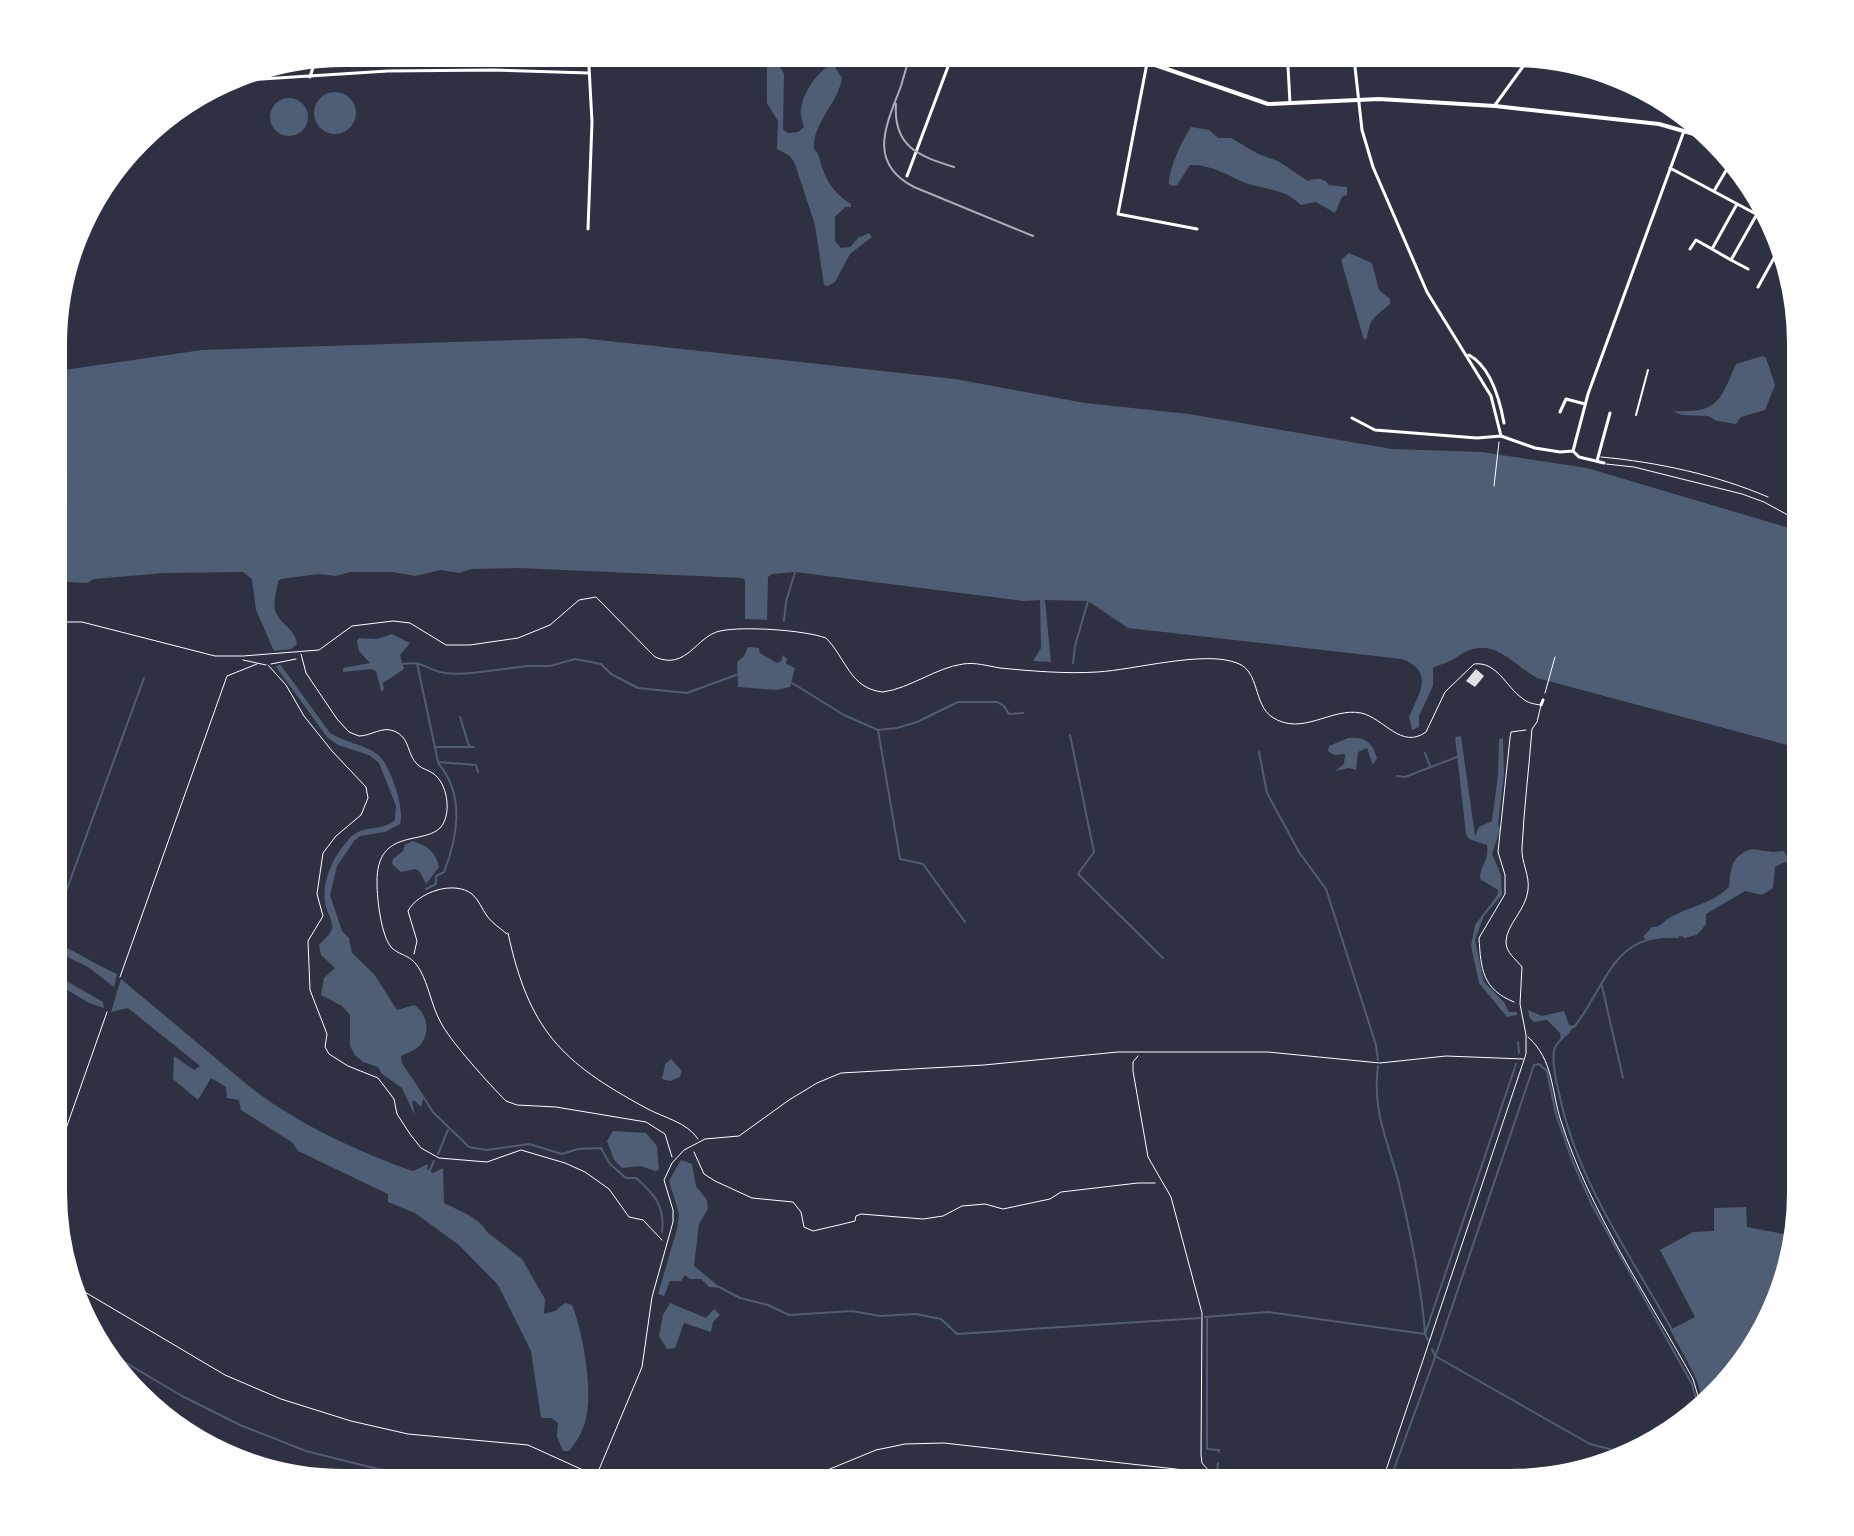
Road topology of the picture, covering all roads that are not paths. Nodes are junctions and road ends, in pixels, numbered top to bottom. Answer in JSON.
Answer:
{"nodes":[{"id":1,"x":589,"y":62,"type":"edge"},
{"id":2,"x":950,"y":63,"type":"edge"},
{"id":3,"x":1147,"y":63,"type":"joint"},
{"id":4,"x":1288,"y":63,"type":"edge"},
{"id":5,"x":1354,"y":63,"type":"edge"},
{"id":6,"x":1526,"y":63,"type":"edge"},
{"id":7,"x":314,"y":64,"type":"edge"},
{"id":8,"x":589,"y":73,"type":"junction"},
{"id":9,"x":310,"y":77,"type":"junction"},
{"id":10,"x":243,"y":81,"type":"edge"},
{"id":11,"x":1358,"y":99,"type":"junction"},
{"id":12,"x":1290,"y":103,"type":"junction"},
{"id":13,"x":1495,"y":106,"type":"junction"},
{"id":14,"x":1694,"y":130,"type":"edge"},
{"id":15,"x":1684,"y":131,"type":"junction"},
{"id":16,"x":1694,"y":134,"type":"junction"},
{"id":17,"x":1703,"y":139,"type":"edge"},
{"id":18,"x":1728,"y":165,"type":"edge"},
{"id":19,"x":1670,"y":168,"type":"junction"},
{"id":20,"x":907,"y":176,"type":"dead end"},
{"id":21,"x":1714,"y":191,"type":"junction"},
{"id":22,"x":1737,"y":204,"type":"junction"},
{"id":23,"x":1757,"y":214,"type":"junction"},
{"id":24,"x":1761,"y":216,"type":"edge"},
{"id":25,"x":588,"y":229,"type":"dead end"},
{"id":26,"x":1197,"y":229,"type":"dead end"},
{"id":27,"x":1690,"y":249,"type":"dead end"},
{"id":28,"x":1712,"y":249,"type":"junction"},
{"id":29,"x":1777,"y":253,"type":"edge"},
{"id":30,"x":1731,"y":260,"type":"junction"},
{"id":31,"x":1748,"y":269,"type":"dead end"},
{"id":32,"x":1758,"y":287,"type":"dead end"},
{"id":33,"x":1466,"y":354,"type":"junction"},
{"id":34,"x":1648,"y":370,"type":"dead end"},
{"id":35,"x":1585,"y":404,"type":"junction"},
{"id":36,"x":1560,"y":412,"type":"dead end"},
{"id":37,"x":1610,"y":413,"type":"dead end"},
{"id":38,"x":1636,"y":415,"type":"dead end"},
{"id":39,"x":1352,"y":418,"type":"dead end"},
{"id":40,"x":1504,"y":423,"type":"dead end"},
{"id":41,"x":1501,"y":436,"type":"junction"},
{"id":42,"x":1573,"y":451,"type":"junction"},
{"id":43,"x":1598,"y":459,"type":"junction"},
{"id":44,"x":1604,"y":463,"type":"joint"},
{"id":45,"x":1768,"y":497,"type":"dead end"},
{"id":46,"x":1791,"y":517,"type":"edge"},
{"id":47,"x":62,"y":622,"type":"edge"},
{"id":48,"x":301,"y":652,"type":"junction"},
{"id":49,"x":1526,"y":1035,"type":"junction"},
{"id":50,"x":1138,"y":1053,"type":"junction"},
{"id":51,"x":1525,"y":1057,"type":"junction"},
{"id":52,"x":674,"y":1160,"type":"junction"},
{"id":53,"x":79,"y":1289,"type":"edge"},
{"id":54,"x":1699,"y":1401,"type":"edge"},
{"id":55,"x":1211,"y":1473,"type":"joint"},
{"id":56,"x":1385,"y":1473,"type":"edge"},
{"id":57,"x":595,"y":1474,"type":"edge"},
{"id":58,"x":598,"y":1474,"type":"edge"},
{"id":59,"x":819,"y":1474,"type":"edge"}],
"edges":[{"from":1,"to":8,"type":"street"},
{"from":2,"to":20,"type":"street"},
{"from":3,"to":12,"type":"main road"},
{"from":3,"to":26,"type":"street"},
{"from":4,"to":12,"type":"street"},
{"from":5,"to":11,"type":"street"},
{"from":6,"to":13,"type":"street"},
{"from":7,"to":9,"type":"street"},
{"from":8,"to":9,"type":"street"},
{"from":8,"to":25,"type":"street"},
{"from":9,"to":10,"type":"street"},
{"from":11,"to":12,"type":"main road"},
{"from":11,"to":13,"type":"main road"},
{"from":11,"to":33,"type":"street"},
{"from":13,"to":15,"type":"main road"},
{"from":14,"to":16,"type":"street"},
{"from":15,"to":16,"type":"main road"},
{"from":15,"to":19,"type":"street"},
{"from":16,"to":17,"type":"main road"},
{"from":18,"to":21,"type":"street"},
{"from":19,"to":21,"type":"street"},
{"from":19,"to":35,"type":"street"},
{"from":21,"to":22,"type":"street"},
{"from":22,"to":23,"type":"street"},
{"from":22,"to":28,"type":"street"},
{"from":23,"to":24,"type":"street"},
{"from":23,"to":30,"type":"street"},
{"from":27,"to":28,"type":"street"},
{"from":28,"to":30,"type":"street"},
{"from":29,"to":32,"type":"street"},
{"from":30,"to":31,"type":"street"},
{"from":33,"to":40,"type":"street"},
{"from":33,"to":41,"type":"street"},
{"from":34,"to":38,"type":"street"},
{"from":35,"to":36,"type":"street"},
{"from":35,"to":42,"type":"street"},
{"from":37,"to":43,"type":"street"},
{"from":39,"to":41,"type":"street"},
{"from":41,"to":42,"type":"street"},
{"from":42,"to":43,"type":"street"},
{"from":43,"to":44,"type":"street"},
{"from":43,"to":45,"type":"lane"},
{"from":44,"to":46,"type":"lane"},
{"from":47,"to":48,"type":"lane"},
{"from":48,"to":49,"type":"lane"},
{"from":48,"to":52,"type":"lane"},
{"from":49,"to":51,"type":"lane"},
{"from":49,"to":54,"type":"lane"},
{"from":50,"to":51,"type":"lane"},
{"from":50,"to":52,"type":"lane"},
{"from":50,"to":55,"type":"lane"},
{"from":51,"to":56,"type":"lane"},
{"from":52,"to":58,"type":"lane"},
{"from":53,"to":57,"type":"lane"},
{"from":55,"to":59,"type":"lane"}]}
